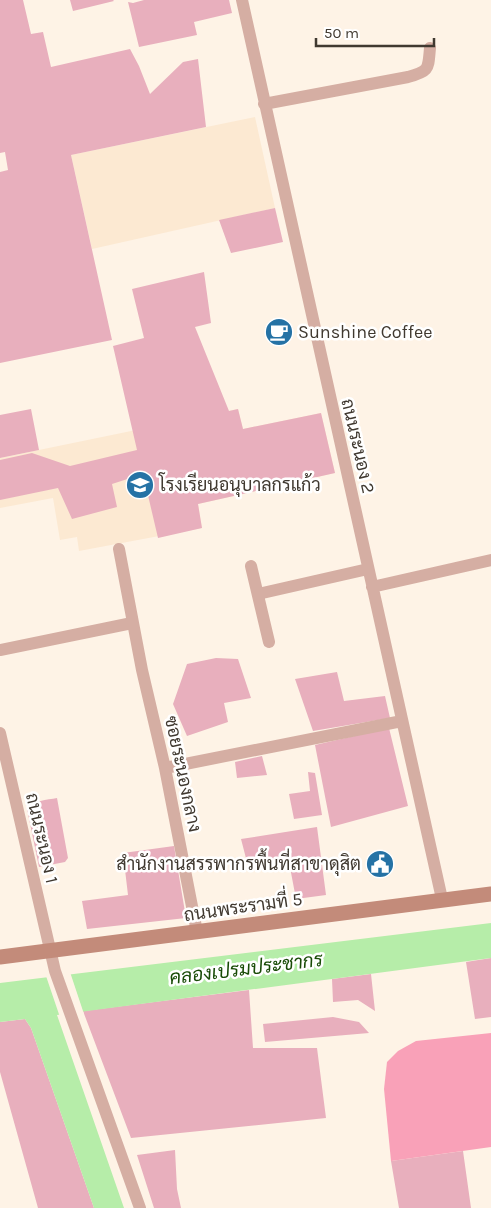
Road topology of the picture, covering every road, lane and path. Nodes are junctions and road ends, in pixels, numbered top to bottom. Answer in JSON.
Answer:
{"nodes":[{"id":1,"x":242,"y":0,"type":"edge"},
{"id":2,"x":430,"y":48,"type":"dead end"},
{"id":3,"x":264,"y":104,"type":"junction"},
{"id":4,"x":119,"y":548,"type":"dead end"},
{"id":5,"x":491,"y":560,"type":"edge"},
{"id":6,"x":251,"y":566,"type":"dead end"},
{"id":7,"x":368,"y":569,"type":"junction"},
{"id":8,"x":372,"y":587,"type":"junction"},
{"id":9,"x":258,"y":594,"type":"junction"},
{"id":10,"x":132,"y":623,"type":"junction"},
{"id":11,"x":269,"y":642,"type":"dead end"},
{"id":12,"x":0,"y":650,"type":"edge"},
{"id":13,"x":402,"y":721,"type":"junction"},
{"id":14,"x":0,"y":732,"type":"edge"},
{"id":15,"x":165,"y":768,"type":"junction"},
{"id":16,"x":491,"y":894,"type":"edge"},
{"id":17,"x":442,"y":899,"type":"junction"},
{"id":18,"x":197,"y":932,"type":"junction"},
{"id":19,"x":49,"y":951,"type":"junction"},
{"id":20,"x":0,"y":957,"type":"edge"},
{"id":21,"x":140,"y":1208,"type":"edge"}],
"edges":[{"from":1,"to":3,"type":"street","name":"ถนนระนอง 2"},
{"from":2,"to":3,"type":"street"},
{"from":3,"to":7,"type":"street","name":"ถนนระนอง 2"},
{"from":4,"to":10,"type":"street","name":"ซอยระนองกลาง"},
{"from":5,"to":8,"type":"street"},
{"from":6,"to":9,"type":"street"},
{"from":7,"to":8,"type":"street","name":"ถนนระนอง 2"},
{"from":7,"to":9,"type":"street"},
{"from":8,"to":13,"type":"street","name":"ถนนระนอง 2"},
{"from":9,"to":11,"type":"street"},
{"from":10,"to":12,"type":"street"},
{"from":10,"to":15,"type":"street","name":"ซอยระนองกลาง"},
{"from":13,"to":15,"type":"street"},
{"from":13,"to":17,"type":"street","name":"ถนนระนอง 2"},
{"from":14,"to":19,"type":"street","name":"ถนนระนอง 1"},
{"from":15,"to":18,"type":"street","name":"ซอยระนองกลาง"},
{"from":16,"to":17,"type":"main road","name":"ถนนพระรามที่ 5"},
{"from":17,"to":18,"type":"main road","name":"ถนนพระรามที่ 5"},
{"from":18,"to":19,"type":"main road","name":"ถนนพระรามที่ 5"},
{"from":19,"to":20,"type":"main road","name":"ถนนพระรามที่ 5"},
{"from":19,"to":21,"type":"street","name":"ถนนระนอง 1"}]}
